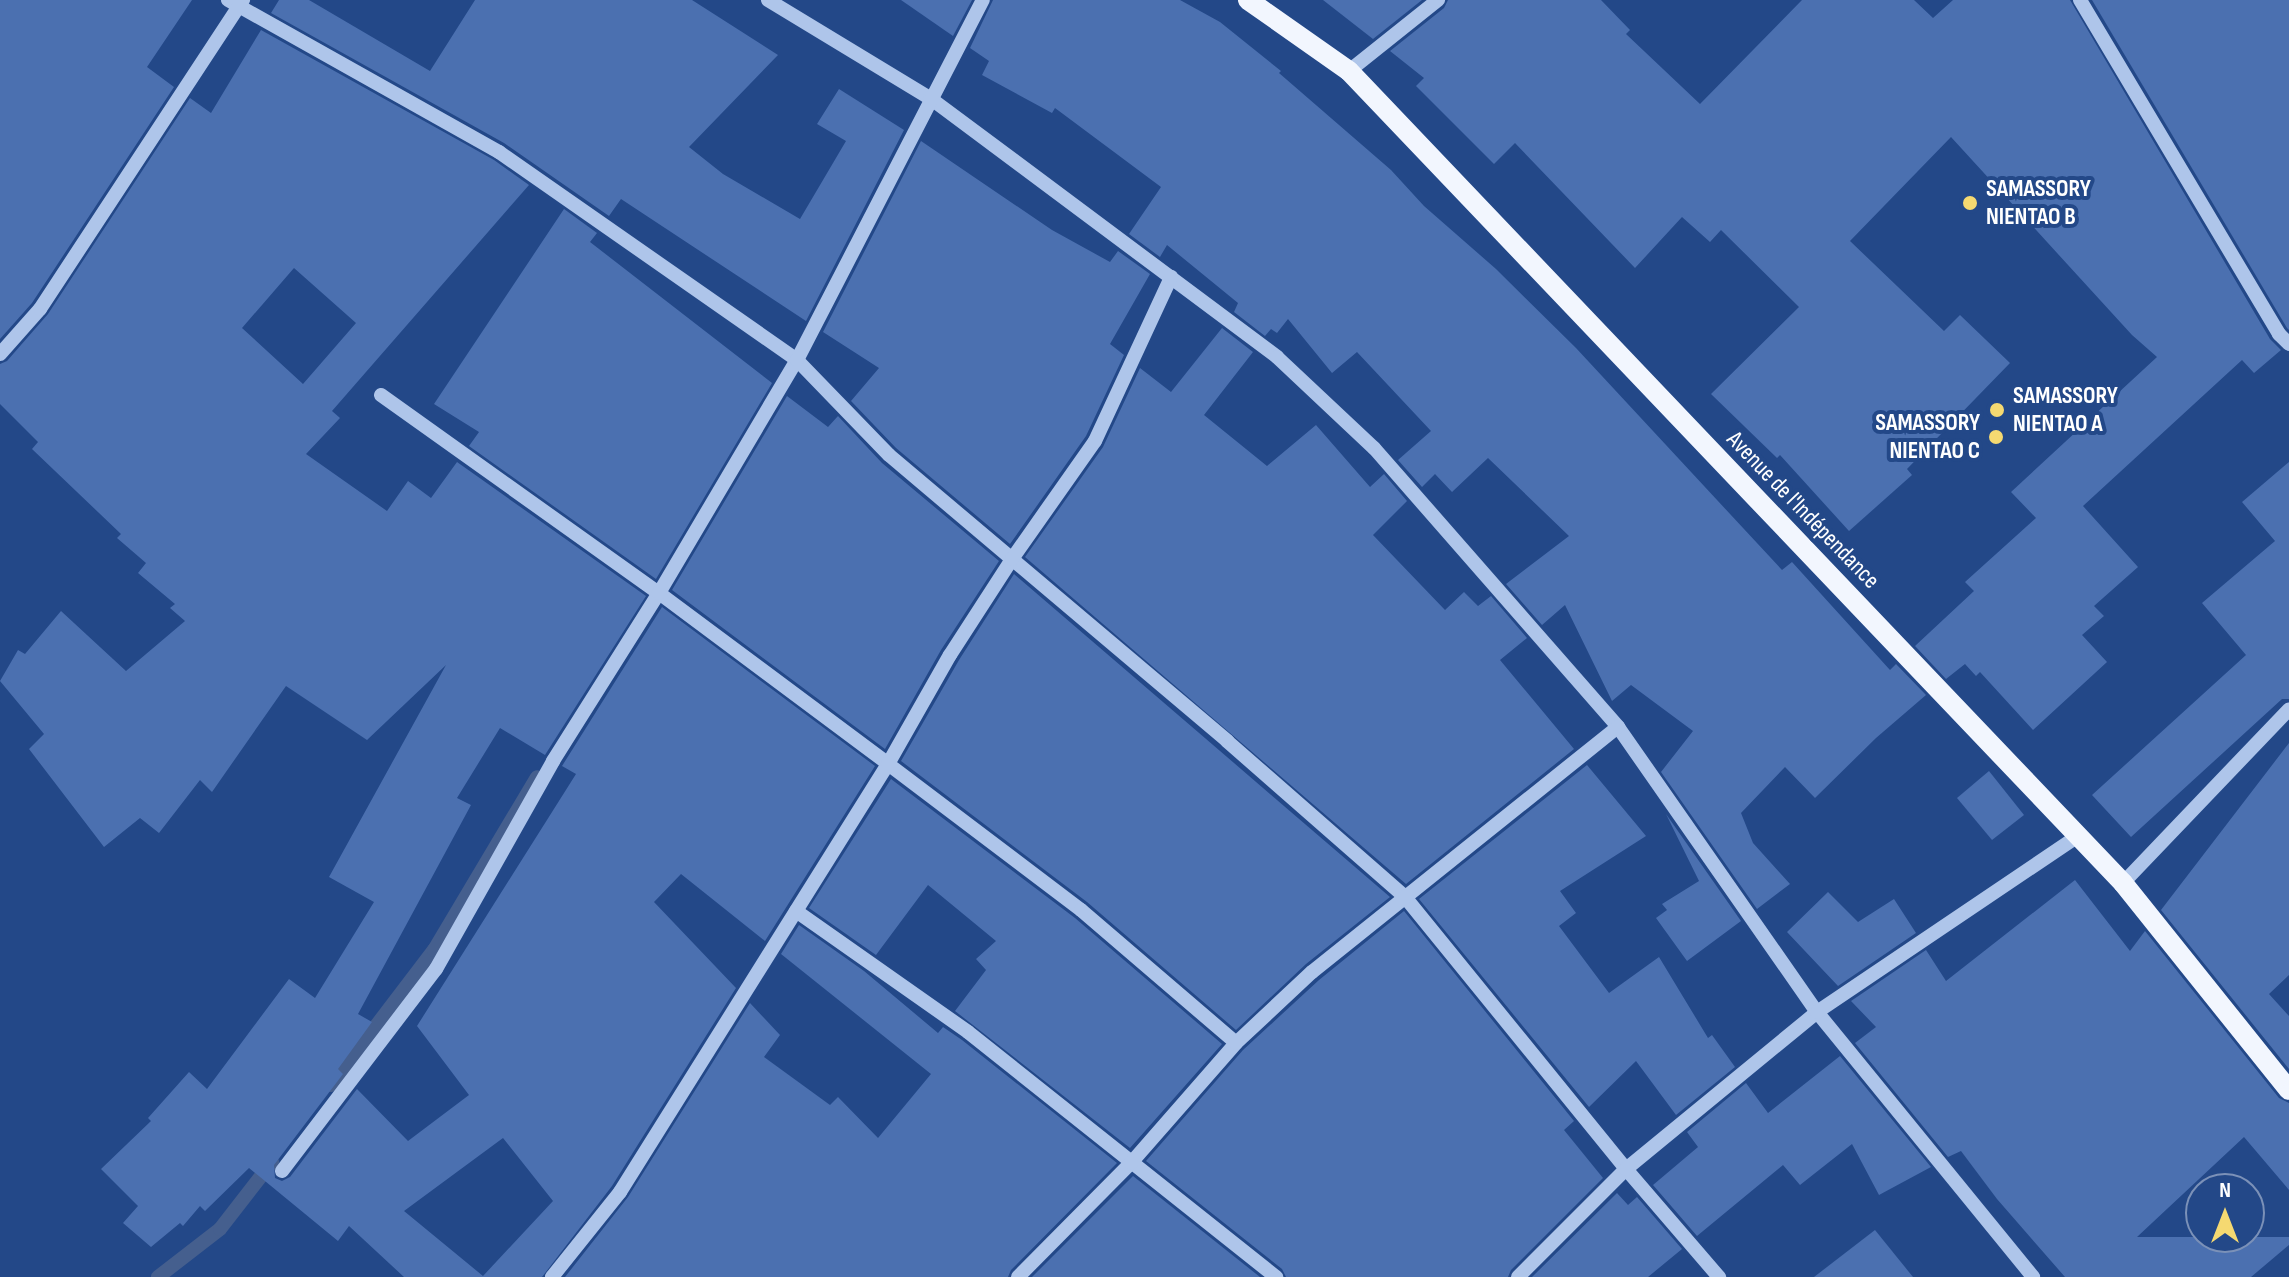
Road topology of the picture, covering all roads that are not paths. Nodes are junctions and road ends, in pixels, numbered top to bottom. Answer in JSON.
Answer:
{"nodes":[{"id":1,"x":768,"y":0,"type":"edge"},
{"id":2,"x":983,"y":0,"type":"edge"},
{"id":3,"x":1248,"y":0,"type":"edge"},
{"id":4,"x":1438,"y":0,"type":"edge"},
{"id":5,"x":2080,"y":0,"type":"edge"},
{"id":6,"x":237,"y":2,"type":"edge"},
{"id":7,"x":1349,"y":71,"type":"junction"},
{"id":8,"x":930,"y":98,"type":"junction"},
{"id":9,"x":1171,"y":277,"type":"junction"},
{"id":10,"x":2286,"y":335,"type":"edge"},
{"id":11,"x":0,"y":354,"type":"edge"},
{"id":12,"x":797,"y":360,"type":"junction"},
{"id":13,"x":381,"y":395,"type":"dead end"},
{"id":14,"x":1012,"y":559,"type":"junction"},
{"id":15,"x":659,"y":593,"type":"junction"},
{"id":16,"x":2289,"y":709,"type":"edge"},
{"id":17,"x":1618,"y":727,"type":"junction"},
{"id":18,"x":888,"y":764,"type":"junction"},
{"id":19,"x":2078,"y":836,"type":"junction"},
{"id":20,"x":2123,"y":883,"type":"junction"},
{"id":21,"x":1405,"y":897,"type":"junction"},
{"id":22,"x":796,"y":911,"type":"junction"},
{"id":23,"x":1817,"y":1012,"type":"junction"},
{"id":24,"x":1236,"y":1043,"type":"junction"},
{"id":25,"x":2289,"y":1090,"type":"edge"},
{"id":26,"x":1131,"y":1163,"type":"junction"},
{"id":27,"x":1626,"y":1169,"type":"junction"},
{"id":28,"x":282,"y":1171,"type":"dead end"},
{"id":29,"x":552,"y":1277,"type":"edge"},
{"id":30,"x":1018,"y":1277,"type":"edge"},
{"id":31,"x":1276,"y":1277,"type":"edge"},
{"id":32,"x":1518,"y":1277,"type":"edge"},
{"id":33,"x":1719,"y":1277,"type":"edge"},
{"id":34,"x":2033,"y":1277,"type":"edge"}],
"edges":[{"from":1,"to":8,"type":"street"},
{"from":2,"to":8,"type":"street"},
{"from":3,"to":7,"type":"main road","name":"Avenue de l'Indépendance"},
{"from":4,"to":7,"type":"street"},
{"from":5,"to":10,"type":"street"},
{"from":6,"to":11,"type":"street"},
{"from":6,"to":12,"type":"street"},
{"from":7,"to":19,"type":"main road","name":"Avenue de l'Indépendance"},
{"from":8,"to":9,"type":"street"},
{"from":8,"to":12,"type":"street"},
{"from":9,"to":14,"type":"street"},
{"from":9,"to":17,"type":"street"},
{"from":12,"to":14,"type":"street"},
{"from":12,"to":15,"type":"street"},
{"from":13,"to":15,"type":"street"},
{"from":14,"to":18,"type":"street"},
{"from":14,"to":21,"type":"street"},
{"from":15,"to":18,"type":"street"},
{"from":15,"to":28,"type":"street"},
{"from":16,"to":20,"type":"street"},
{"from":17,"to":21,"type":"street"},
{"from":17,"to":23,"type":"street"},
{"from":18,"to":22,"type":"street"},
{"from":18,"to":24,"type":"street"},
{"from":19,"to":20,"type":"main road","name":"Avenue de l'Indépendance"},
{"from":19,"to":23,"type":"street"},
{"from":20,"to":25,"type":"main road","name":"Avenue de l'Indépendance"},
{"from":21,"to":24,"type":"street"},
{"from":21,"to":27,"type":"street"},
{"from":22,"to":26,"type":"street"},
{"from":22,"to":29,"type":"street"},
{"from":23,"to":27,"type":"street"},
{"from":23,"to":34,"type":"street"},
{"from":24,"to":26,"type":"street"},
{"from":26,"to":30,"type":"street"},
{"from":26,"to":31,"type":"street"},
{"from":27,"to":32,"type":"street"},
{"from":27,"to":33,"type":"street"}]}
